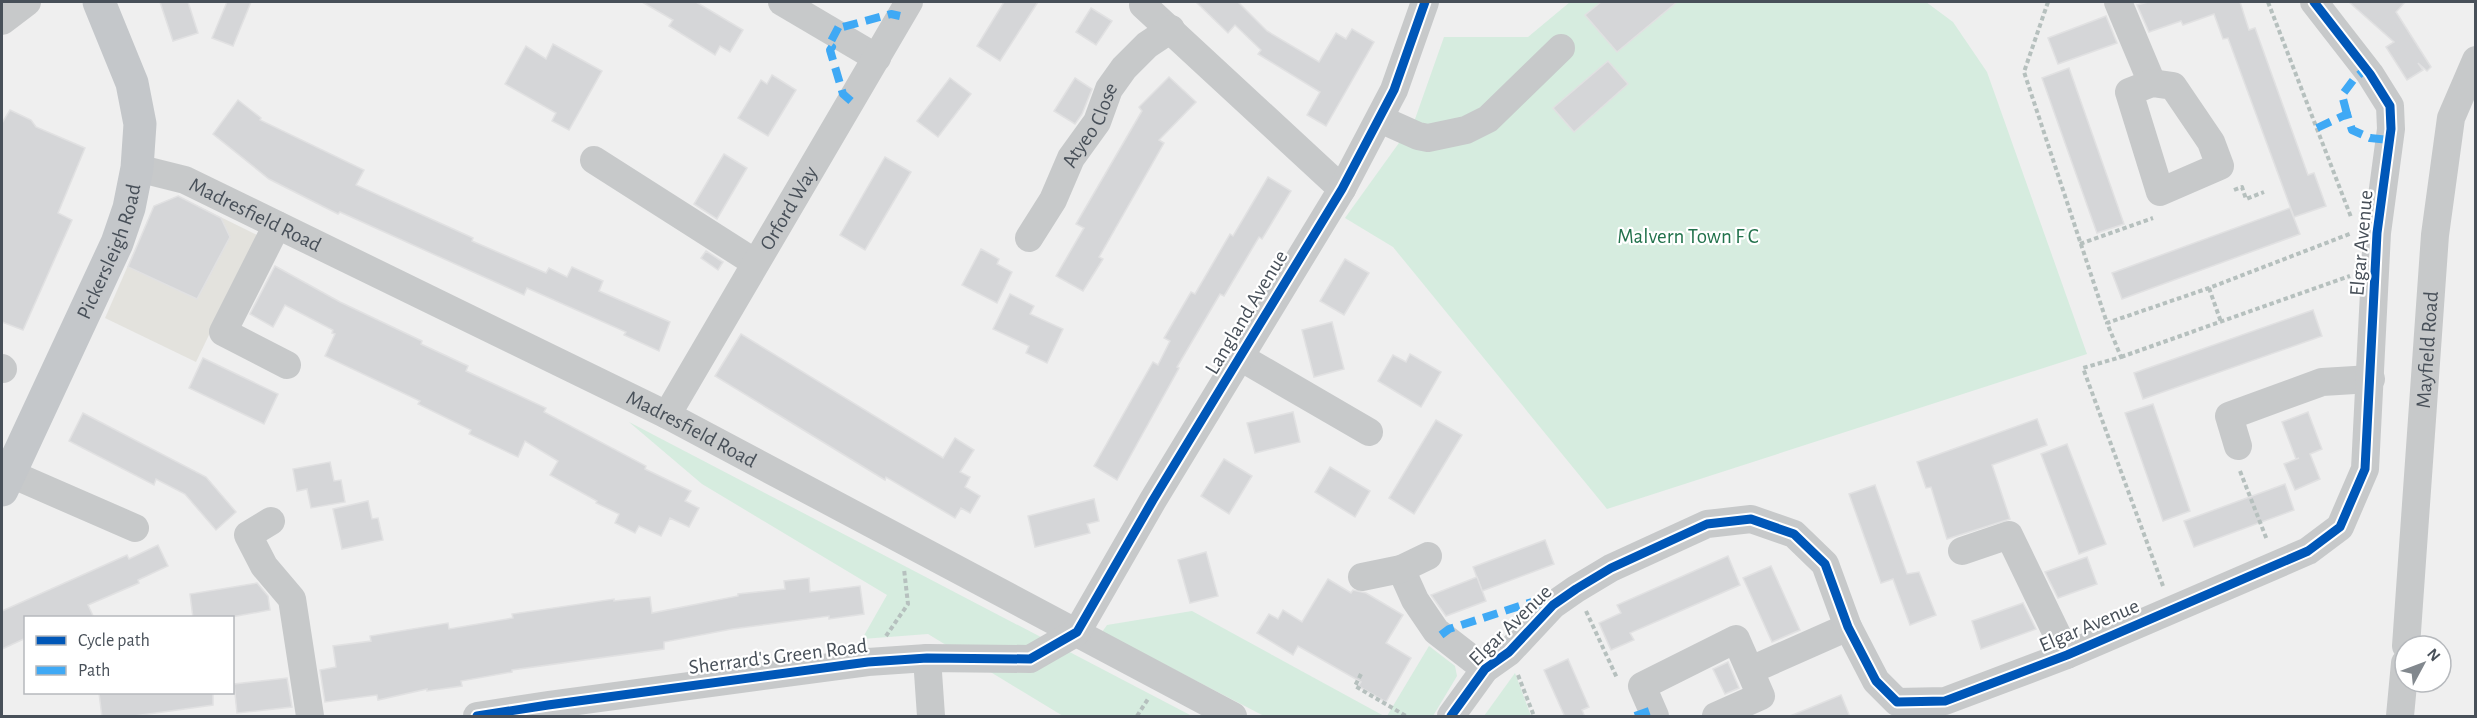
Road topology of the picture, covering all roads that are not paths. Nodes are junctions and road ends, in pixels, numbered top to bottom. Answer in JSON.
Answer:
{"nodes":[{"id":1,"x":27,"y":2,"type":"edge"},
{"id":2,"x":99,"y":2,"type":"edge"},
{"id":3,"x":782,"y":2,"type":"edge"},
{"id":4,"x":909,"y":2,"type":"edge"},
{"id":5,"x":1425,"y":2,"type":"edge"},
{"id":6,"x":2118,"y":2,"type":"edge"},
{"id":7,"x":2314,"y":2,"type":"edge"},
{"id":8,"x":1143,"y":5,"type":"dead end"},
{"id":9,"x":2,"y":21,"type":"edge"},
{"id":10,"x":1171,"y":29,"type":"junction"},
{"id":11,"x":1561,"y":48,"type":"dead end"},
{"id":12,"x":877,"y":58,"type":"junction"},
{"id":13,"x":2475,"y":60,"type":"edge"},
{"id":14,"x":2152,"y":83,"type":"dead end"},
{"id":15,"x":1380,"y":119,"type":"junction"},
{"id":16,"x":594,"y":160,"type":"dead end"},
{"id":17,"x":138,"y":168,"type":"junction"},
{"id":18,"x":1342,"y":189,"type":"junction"},
{"id":19,"x":277,"y":225,"type":"junction"},
{"id":20,"x":1029,"y":238,"type":"dead end"},
{"id":21,"x":754,"y":262,"type":"junction"},
{"id":22,"x":1240,"y":357,"type":"junction"},
{"id":23,"x":287,"y":365,"type":"dead end"},
{"id":24,"x":2371,"y":379,"type":"junction"},
{"id":25,"x":667,"y":415,"type":"junction"},
{"id":26,"x":1368,"y":432,"type":"dead end"},
{"id":27,"x":2238,"y":446,"type":"road end"},
{"id":28,"x":5,"y":481,"type":"edge"},
{"id":29,"x":271,"y":521,"type":"dead end"},
{"id":30,"x":135,"y":528,"type":"dead end"},
{"id":31,"x":1962,"y":551,"type":"dead end"},
{"id":32,"x":1428,"y":556,"type":"dead end"},
{"id":33,"x":1401,"y":569,"type":"junction"},
{"id":34,"x":1362,"y":577,"type":"dead end"},
{"id":35,"x":1848,"y":627,"type":"junction"},
{"id":36,"x":1077,"y":632,"type":"junction"},
{"id":37,"x":2407,"y":634,"type":"edge"},
{"id":38,"x":2067,"y":655,"type":"junction"},
{"id":39,"x":927,"y":658,"type":"junction"},
{"id":40,"x":1485,"y":669,"type":"junction"},
{"id":41,"x":1751,"y":670,"type":"junction"},
{"id":42,"x":2402,"y":694,"type":"edge"},
{"id":43,"x":1896,"y":709,"type":"edge"},
{"id":44,"x":310,"y":717,"type":"edge"},
{"id":45,"x":477,"y":717,"type":"edge"},
{"id":46,"x":932,"y":717,"type":"edge"},
{"id":47,"x":1233,"y":717,"type":"edge"},
{"id":48,"x":1451,"y":717,"type":"edge"},
{"id":49,"x":1655,"y":717,"type":"edge"},
{"id":50,"x":1716,"y":717,"type":"edge"},
{"id":51,"x":2400,"y":717,"type":"edge"}],
"edges":[{"from":1,"to":9,"type":"street"},
{"from":2,"to":17,"type":"main road","name":"Pickersleigh Road"},
{"from":3,"to":12,"type":"street"},
{"from":4,"to":12,"type":"street","name":"Orford Way"},
{"from":5,"to":15,"type":"street","name":"Langland Avenue"},
{"from":6,"to":14,"type":"street"},
{"from":7,"to":24,"type":"street","name":"Elgar Avenue"},
{"from":8,"to":10,"type":"street"},
{"from":10,"to":18,"type":"street"},
{"from":10,"to":20,"type":"street","name":"Atyeo Close"},
{"from":11,"to":15,"type":"street"},
{"from":12,"to":21,"type":"street","name":"Orford Way"},
{"from":13,"to":37,"type":"street","name":"Mayfield Road"},
{"from":15,"to":18,"type":"street","name":"Langland Avenue"},
{"from":16,"to":21,"type":"street"},
{"from":17,"to":19,"type":"street","name":"Madresfield Road"},
{"from":17,"to":28,"type":"main road","name":"Pickersleigh Road"},
{"from":18,"to":22,"type":"street","name":"Langland Avenue"},
{"from":19,"to":23,"type":"street"},
{"from":19,"to":25,"type":"street","name":"Madresfield Road"},
{"from":21,"to":25,"type":"street","name":"Orford Way"},
{"from":22,"to":26,"type":"street","name":"Langland Avenue"},
{"from":22,"to":36,"type":"street","name":"Langland Avenue"},
{"from":24,"to":27,"type":"street"},
{"from":24,"to":38,"type":"street","name":"Elgar Avenue"},
{"from":25,"to":36,"type":"street","name":"Madresfield Road"},
{"from":28,"to":30,"type":"street"},
{"from":29,"to":44,"type":"street"},
{"from":31,"to":38,"type":"street"},
{"from":32,"to":33,"type":"street"},
{"from":33,"to":34,"type":"street"},
{"from":33,"to":40,"type":"street"},
{"from":35,"to":40,"type":"street","name":"Elgar Avenue"},
{"from":35,"to":41,"type":"street"},
{"from":35,"to":43,"type":"street","name":"Elgar Avenue"},
{"from":36,"to":39,"type":"street","name":"Sherrard's Green Road"},
{"from":36,"to":47,"type":"street","name":"Madresfield Road"},
{"from":38,"to":43,"type":"street","name":"Elgar Avenue"},
{"from":39,"to":45,"type":"street","name":"Sherrard's Green Road"},
{"from":39,"to":46,"type":"street"},
{"from":40,"to":48,"type":"street","name":"Elgar Avenue"},
{"from":41,"to":49,"type":"street"},
{"from":41,"to":50,"type":"street"},
{"from":42,"to":51,"type":"street"}]}
